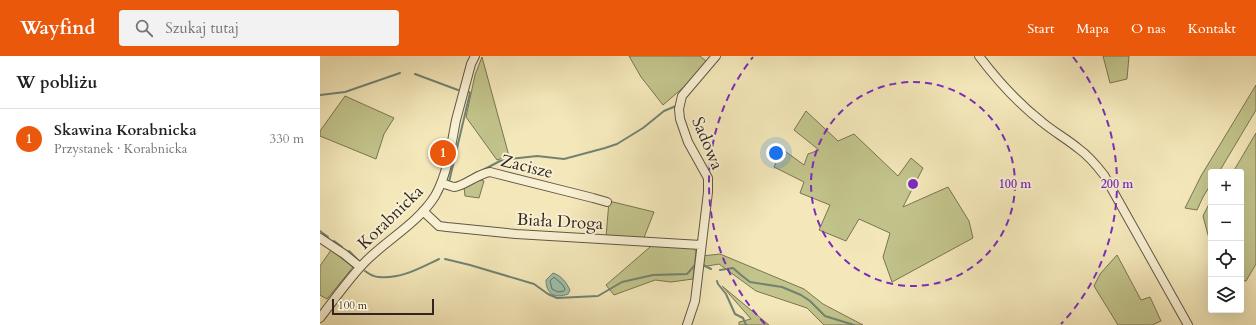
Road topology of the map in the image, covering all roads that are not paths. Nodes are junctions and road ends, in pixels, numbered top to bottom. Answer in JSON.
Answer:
{"nodes":[{"id":1,"x":475,"y":56,"type":"edge"},
{"id":2,"x":716,"y":56,"type":"edge"},
{"id":3,"x":979,"y":56,"type":"edge"},
{"id":4,"x":441,"y":183,"type":"junction"},
{"id":5,"x":607,"y":202,"type":"dead end"},
{"id":6,"x":422,"y":211,"type":"junction"},
{"id":7,"x":320,"y":238,"type":"edge"},
{"id":8,"x":701,"y":245,"type":"junction"},
{"id":9,"x":360,"y":267,"type":"junction"},
{"id":10,"x":320,"y":318,"type":"edge"},
{"id":11,"x":687,"y":325,"type":"edge"},
{"id":12,"x":1188,"y":325,"type":"edge"}],
"edges":[{"from":1,"to":4,"type":"street","name":"Korabnicka"},
{"from":2,"to":8,"type":"street","name":"Sadowa"},
{"from":3,"to":12,"type":"street"},
{"from":4,"to":5,"type":"street","name":"Zacisze"},
{"from":4,"to":6,"type":"street","name":"Korabnicka"},
{"from":6,"to":8,"type":"street","name":"Biała Droga"},
{"from":6,"to":9,"type":"street","name":"Korabnicka"},
{"from":7,"to":9,"type":"street"},
{"from":8,"to":11,"type":"street","name":"Sadowa"},
{"from":9,"to":10,"type":"street","name":"Korabnicka"}]}
